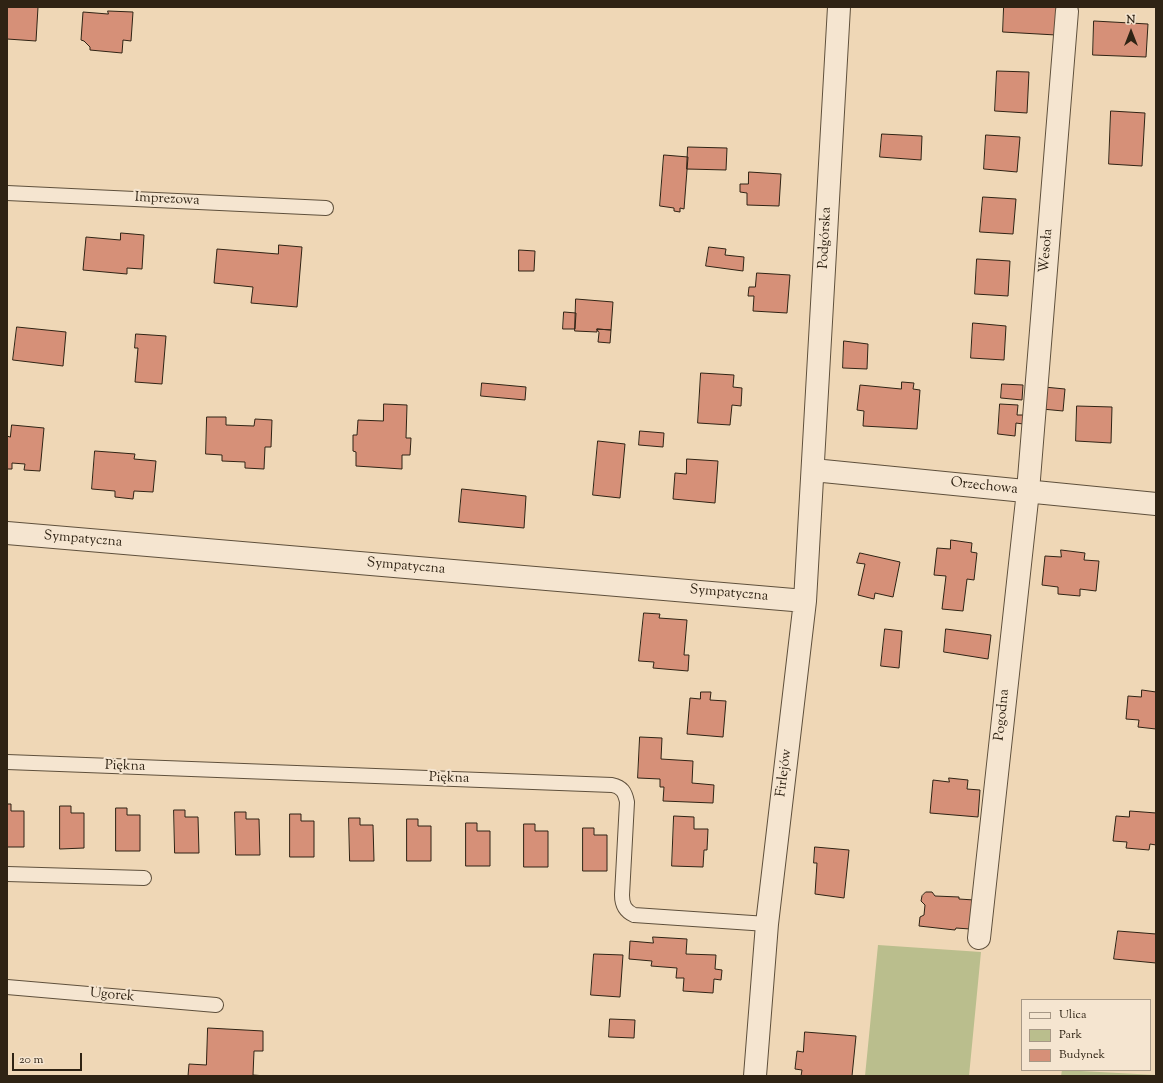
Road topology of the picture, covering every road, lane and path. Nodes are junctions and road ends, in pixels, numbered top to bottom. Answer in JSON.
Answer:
{"nodes":[{"id":1,"x":839,"y":7,"type":"edge"},
{"id":2,"x":1067,"y":12,"type":"dead end"},
{"id":3,"x":7,"y":193,"type":"edge"},
{"id":4,"x":326,"y":208,"type":"dead end"},
{"id":5,"x":812,"y":470,"type":"junction"},
{"id":6,"x":1028,"y":491,"type":"junction"},
{"id":7,"x":1156,"y":504,"type":"edge"},
{"id":8,"x":7,"y":533,"type":"edge"},
{"id":9,"x":805,"y":601,"type":"junction"},
{"id":10,"x":7,"y":762,"type":"edge"},
{"id":11,"x":7,"y":874,"type":"edge"},
{"id":12,"x":144,"y":878,"type":"dead end"},
{"id":13,"x":768,"y":924,"type":"junction"},
{"id":14,"x":978,"y":938,"type":"dead end"},
{"id":15,"x":7,"y":986,"type":"edge"},
{"id":16,"x":216,"y":1005,"type":"dead end"},
{"id":17,"x":755,"y":1076,"type":"edge"}],
"edges":[{"from":1,"to":5,"type":"street","name":"Podgórska"},
{"from":2,"to":6,"type":"street","name":"Wesoła"},
{"from":3,"to":4,"type":"lane","name":"Imprezowa"},
{"from":5,"to":6,"type":"street","name":"Orzechowa"},
{"from":5,"to":9,"type":"street","name":"Firlejów"},
{"from":6,"to":7,"type":"street","name":"Orzechowa"},
{"from":6,"to":14,"type":"street","name":"Pogodna"},
{"from":8,"to":9,"type":"street","name":"Sympatyczna"},
{"from":9,"to":13,"type":"street","name":"Firlejów"},
{"from":10,"to":13,"type":"lane","name":"Piękna"},
{"from":11,"to":12,"type":"lane"},
{"from":13,"to":17,"type":"street","name":"Firlejów"},
{"from":15,"to":16,"type":"lane","name":"Ugorek"}]}
